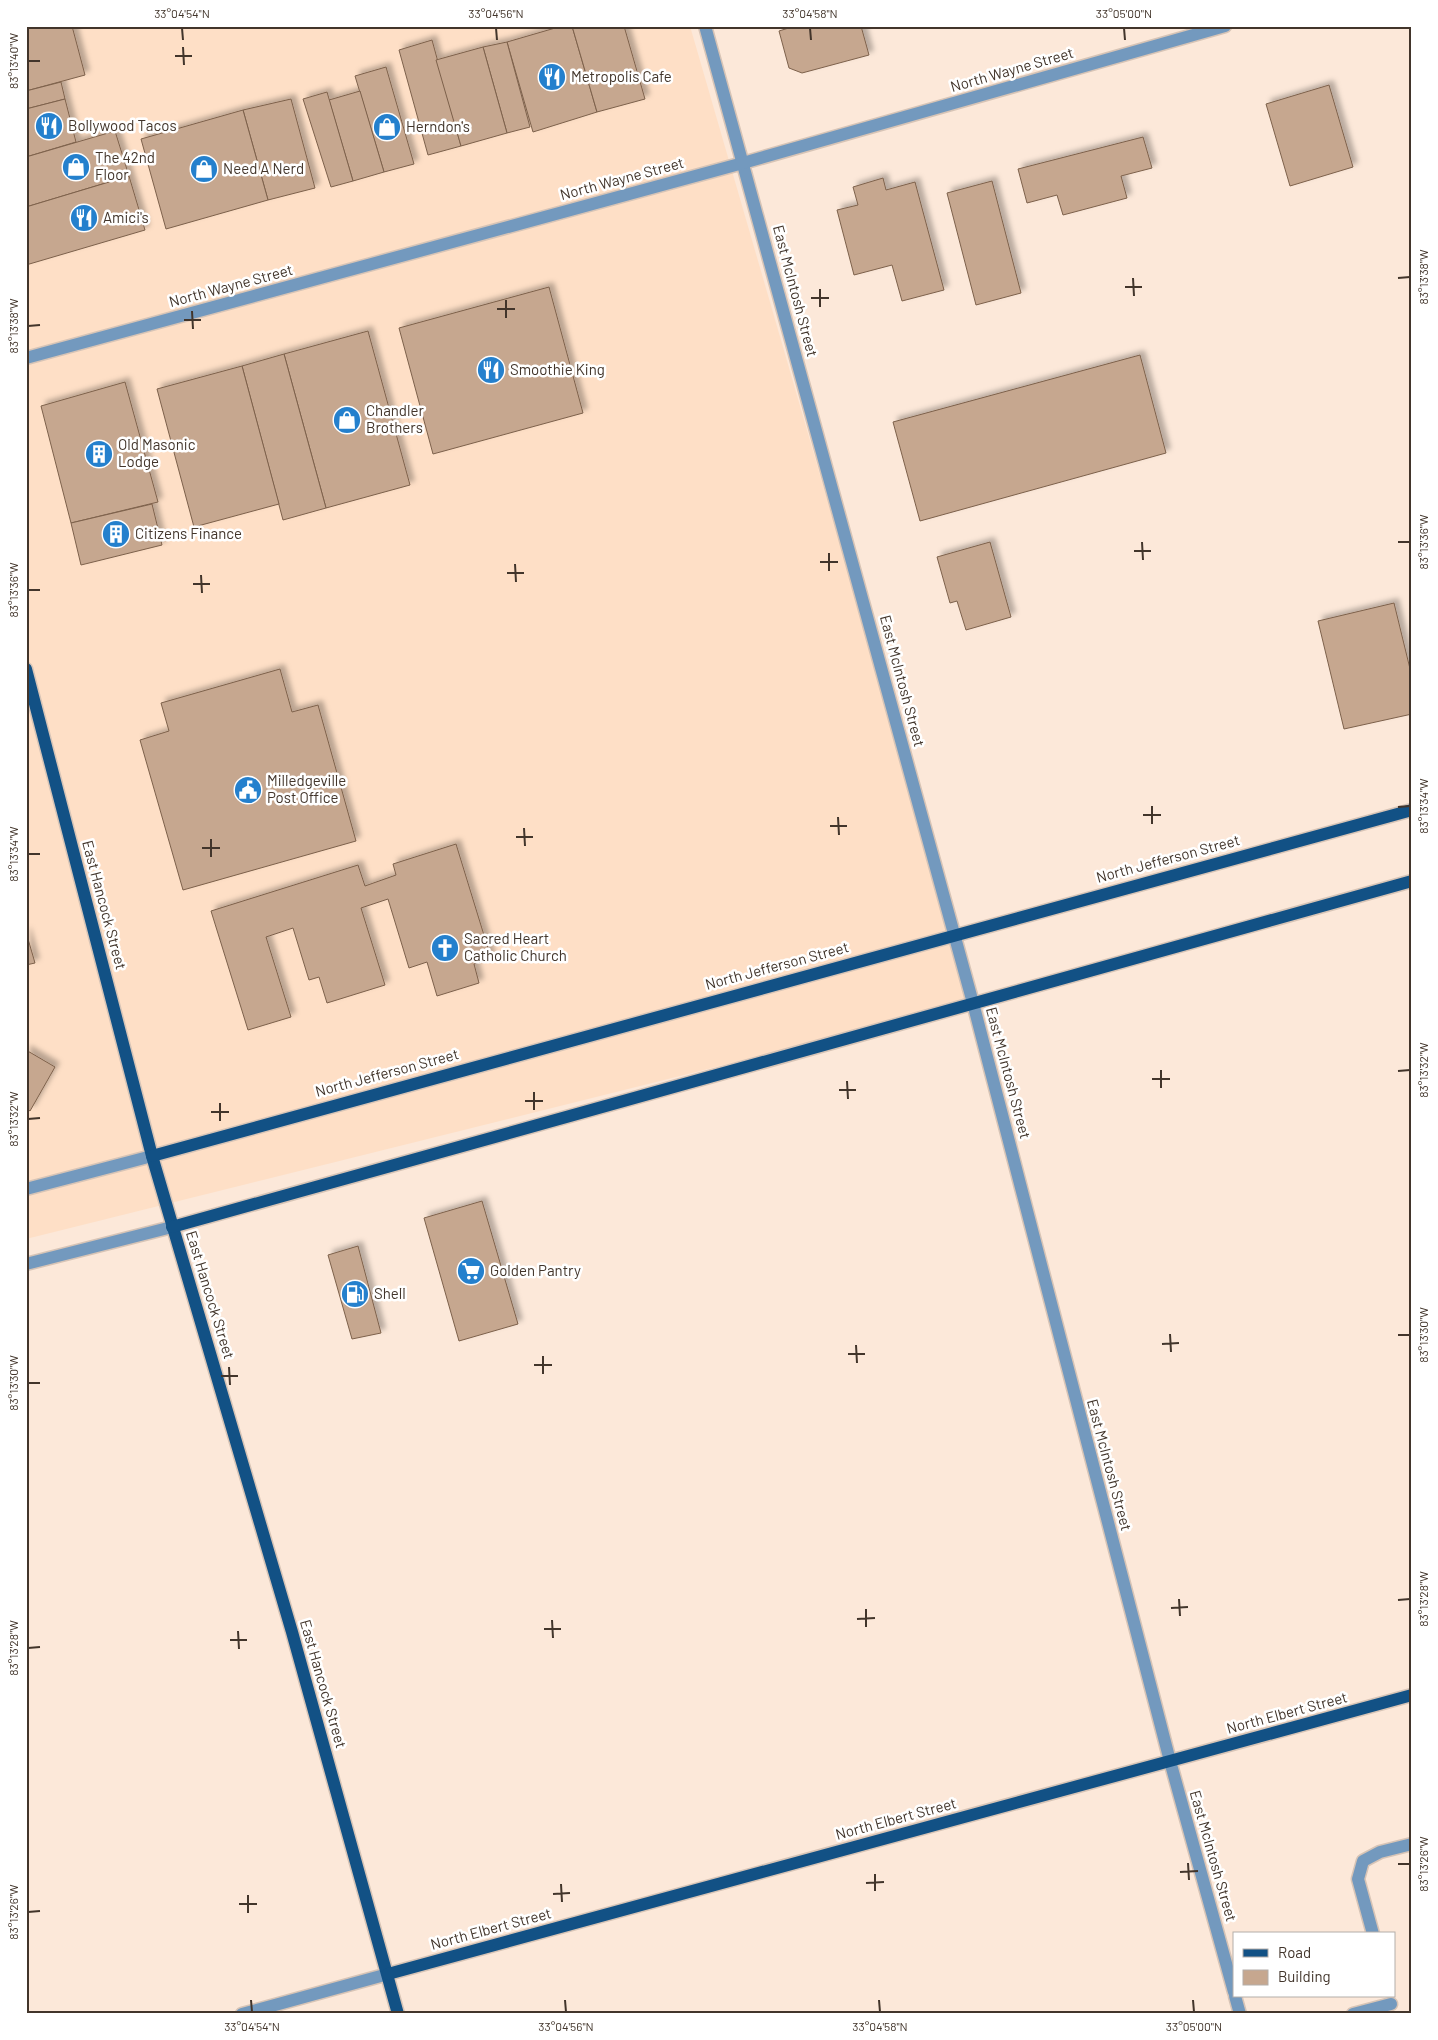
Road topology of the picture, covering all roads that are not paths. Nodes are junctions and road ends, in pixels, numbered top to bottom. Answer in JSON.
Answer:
{"nodes":[{"id":1,"x":705,"y":26,"type":"edge"},
{"id":2,"x":1225,"y":26,"type":"edge"},
{"id":3,"x":743,"y":163,"type":"junction"},
{"id":4,"x":26,"y":358,"type":"edge"},
{"id":5,"x":26,"y":669,"type":"edge"},
{"id":6,"x":1412,"y":810,"type":"edge"},
{"id":7,"x":1412,"y":881,"type":"edge"},
{"id":8,"x":954,"y":934,"type":"junction"},
{"id":9,"x":973,"y":1003,"type":"junction"},
{"id":10,"x":152,"y":1156,"type":"junction"},
{"id":11,"x":26,"y":1189,"type":"edge"},
{"id":12,"x":172,"y":1227,"type":"junction"},
{"id":13,"x":26,"y":1264,"type":"edge"},
{"id":14,"x":1412,"y":1696,"type":"edge"},
{"id":15,"x":1170,"y":1761,"type":"junction"},
{"id":16,"x":1412,"y":1844,"type":"edge"},
{"id":17,"x":1372,"y":1932,"type":"edge"},
{"id":18,"x":388,"y":1974,"type":"junction"},
{"id":19,"x":1233,"y":1988,"type":"edge"},
{"id":20,"x":1236,"y":1998,"type":"edge"},
{"id":21,"x":1391,"y":2005,"type":"edge"},
{"id":22,"x":242,"y":2014,"type":"edge"},
{"id":23,"x":398,"y":2014,"type":"edge"},
{"id":24,"x":1240,"y":2014,"type":"edge"},
{"id":25,"x":1354,"y":2014,"type":"edge"}],
"edges":[{"from":1,"to":3,"type":"street","name":"East McIntosh Street"},
{"from":2,"to":3,"type":"street","name":"North Wayne Street"},
{"from":3,"to":4,"type":"street","name":"North Wayne Street"},
{"from":3,"to":8,"type":"street","name":"East McIntosh Street"},
{"from":5,"to":10,"type":"main road","name":"East Hancock Street"},
{"from":6,"to":8,"type":"main road","name":"North Jefferson Street"},
{"from":7,"to":9,"type":"main road"},
{"from":8,"to":9,"type":"street","name":"East McIntosh Street"},
{"from":8,"to":10,"type":"main road","name":"North Jefferson Street"},
{"from":9,"to":12,"type":"main road"},
{"from":9,"to":15,"type":"street","name":"East McIntosh Street"},
{"from":10,"to":11,"type":"street"},
{"from":10,"to":12,"type":"main road","name":"East Hancock Street"},
{"from":12,"to":13,"type":"street"},
{"from":12,"to":18,"type":"main road","name":"East Hancock Street"},
{"from":14,"to":15,"type":"main road","name":"North Elbert Street"},
{"from":15,"to":18,"type":"main road","name":"North Elbert Street"},
{"from":15,"to":19,"type":"street","name":"East McIntosh Street"},
{"from":16,"to":17,"type":"street"},
{"from":18,"to":22,"type":"street"},
{"from":18,"to":23,"type":"main road","name":"East Hancock Street"},
{"from":20,"to":24,"type":"street"},
{"from":21,"to":25,"type":"street"}]}
